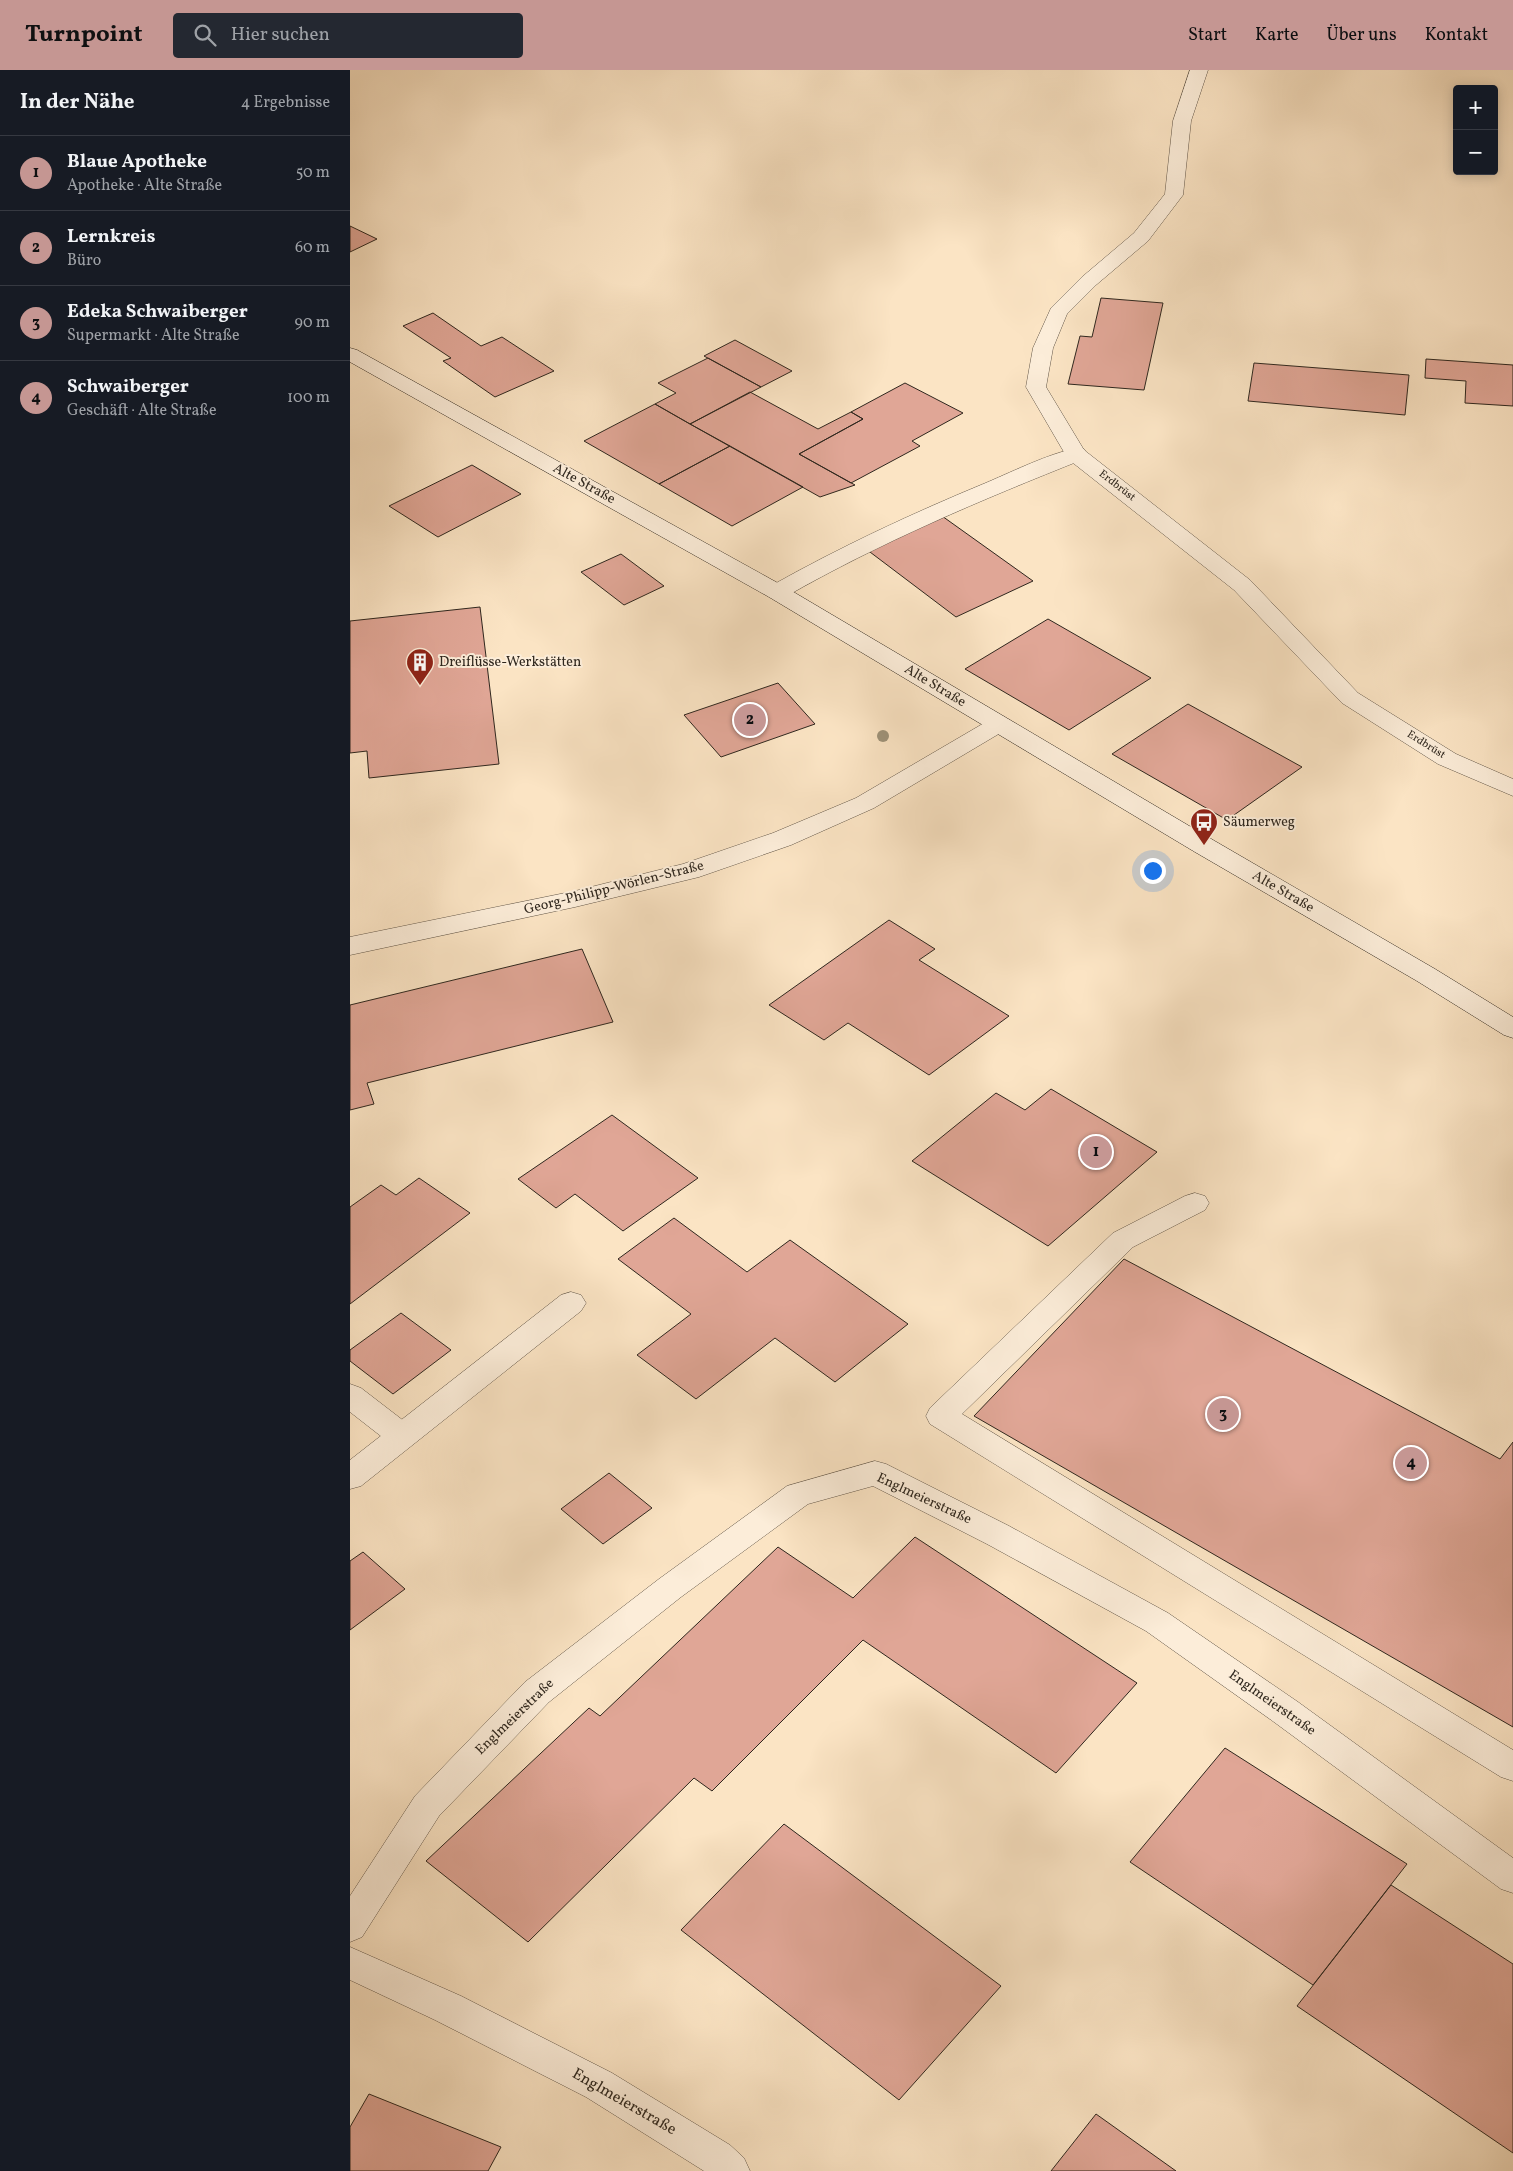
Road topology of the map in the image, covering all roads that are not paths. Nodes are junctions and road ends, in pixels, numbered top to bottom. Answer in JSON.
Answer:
{"nodes":[{"id":1,"x":1199,"y":70,"type":"edge"},
{"id":2,"x":350,"y":354,"type":"edge"},
{"id":3,"x":1076,"y":454,"type":"junction"},
{"id":4,"x":777,"y":592,"type":"junction"},
{"id":5,"x":999,"y":724,"type":"junction"},
{"id":6,"x":1513,"y":788,"type":"edge"},
{"id":7,"x":350,"y":946,"type":"edge"},
{"id":8,"x":1513,"y":1029,"type":"edge"},
{"id":9,"x":1195,"y":1203,"type":"dead end"},
{"id":10,"x":571,"y":1303,"type":"dead end"},
{"id":11,"x":350,"y":1396,"type":"edge"},
{"id":12,"x":402,"y":1436,"type":"junction"},
{"id":13,"x":350,"y":1477,"type":"edge"},
{"id":14,"x":1513,"y":1767,"type":"edge"},
{"id":15,"x":1513,"y":1878,"type":"edge"},
{"id":16,"x":350,"y":1926,"type":"edge"},
{"id":17,"x":350,"y":1963,"type":"edge"},
{"id":18,"x":731,"y":2171,"type":"edge"}],
"edges":[{"from":1,"to":3,"type":"street","name":"Erdbrüst"},
{"from":2,"to":4,"type":"street","name":"Alte Straße"},
{"from":3,"to":4,"type":"street"},
{"from":3,"to":6,"type":"street","name":"Erdbrüst"},
{"from":4,"to":5,"type":"street","name":"Alte Straße"},
{"from":5,"to":7,"type":"street","name":"Georg-Philipp-Wörlen-Straße"},
{"from":5,"to":8,"type":"street","name":"Alte Straße"},
{"from":9,"to":14,"type":"street"},
{"from":10,"to":12,"type":"street"},
{"from":11,"to":12,"type":"street"},
{"from":12,"to":13,"type":"street"},
{"from":15,"to":16,"type":"street","name":"Englmeierstraße"},
{"from":17,"to":18,"type":"street","name":"Englmeierstraße"}]}
